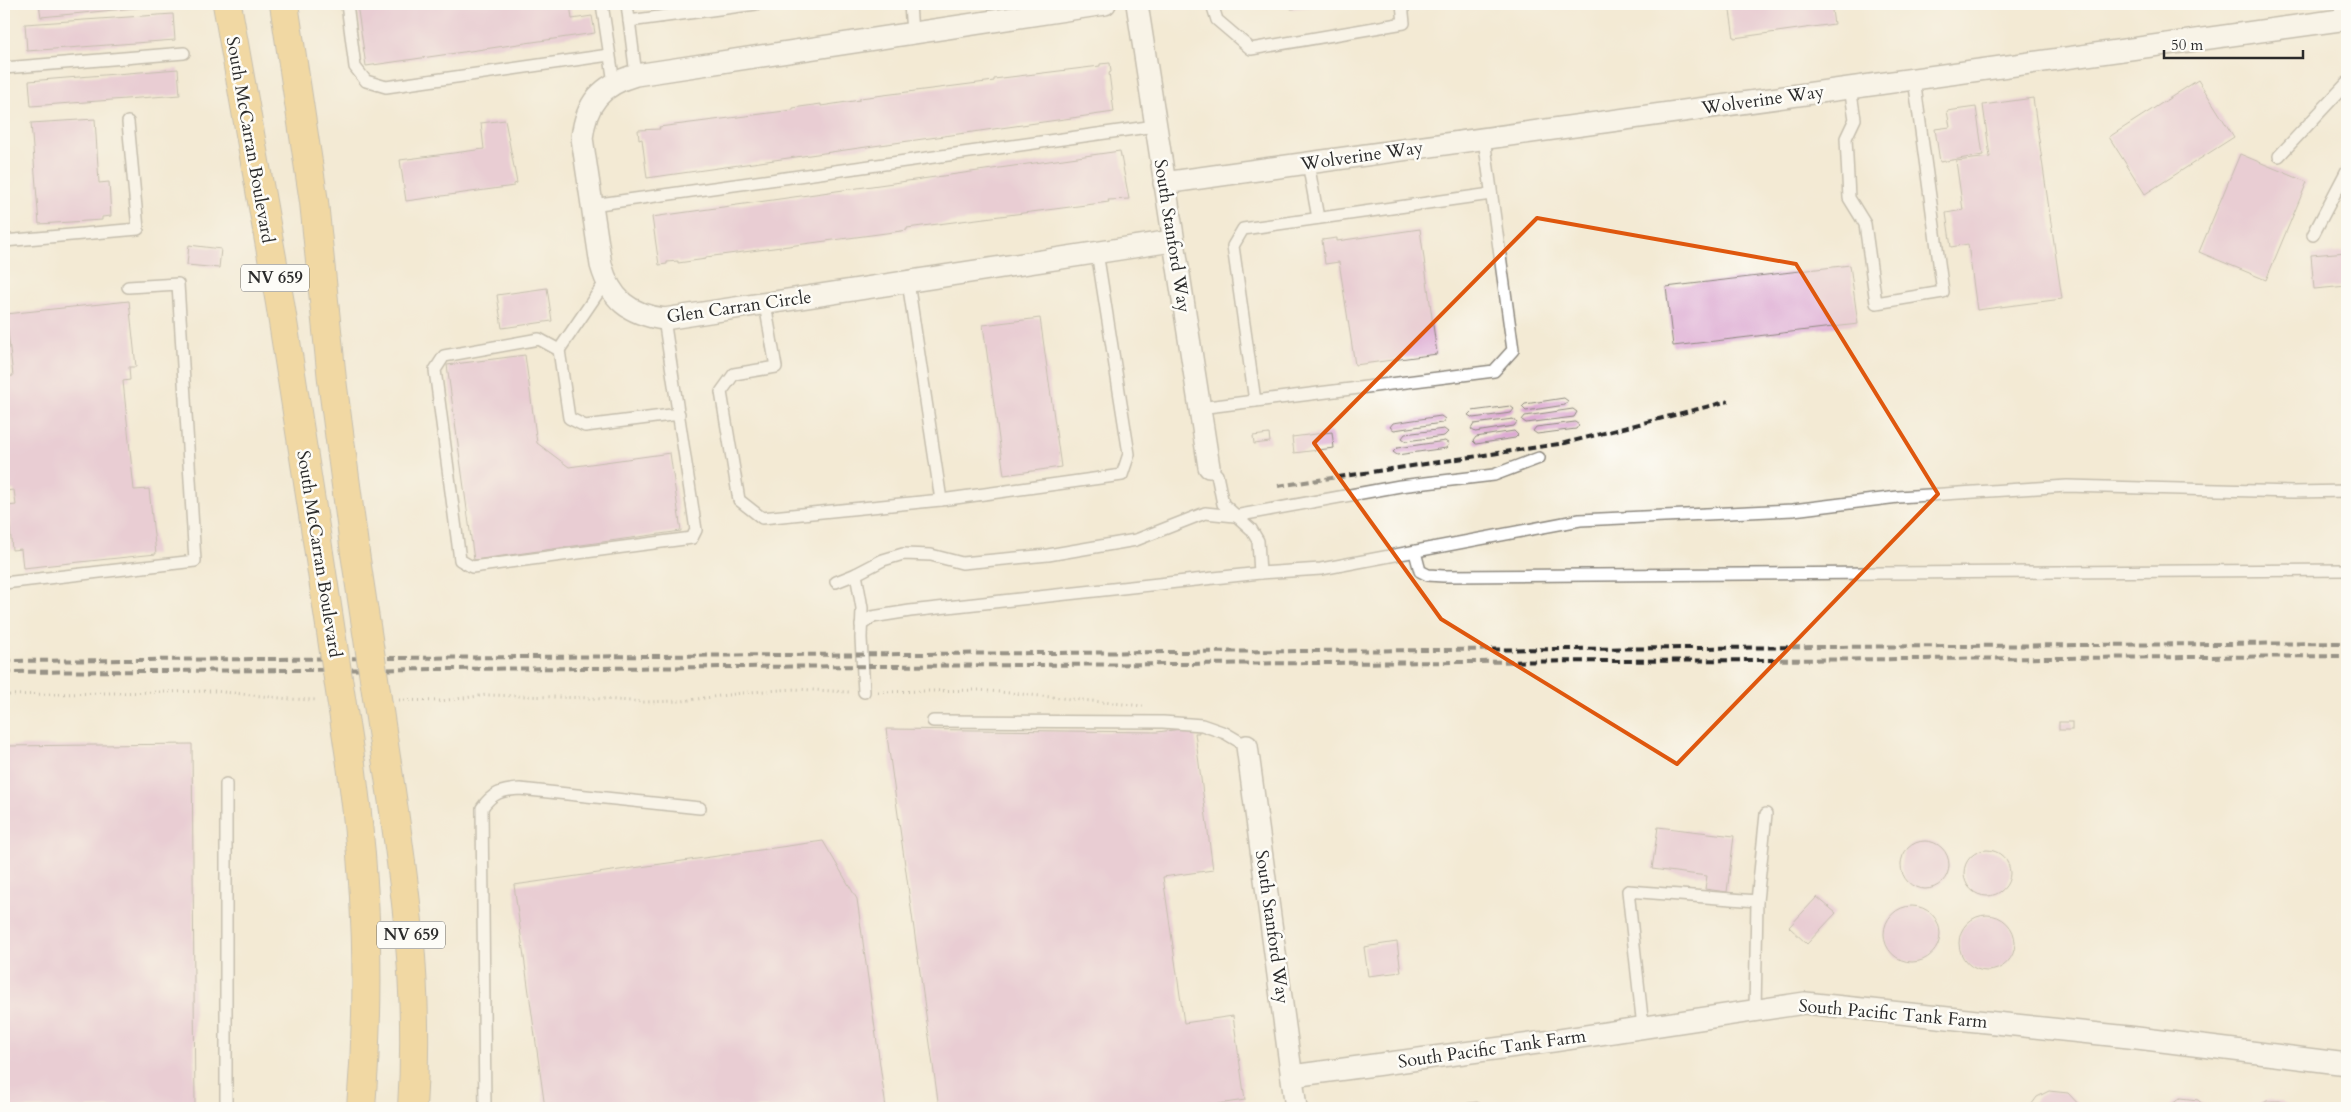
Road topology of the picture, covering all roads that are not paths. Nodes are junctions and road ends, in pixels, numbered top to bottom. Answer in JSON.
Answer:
{"nodes":[{"id":1,"x":227,"y":4,"type":"edge"},
{"id":2,"x":347,"y":4,"type":"edge"},
{"id":3,"x":602,"y":4,"type":"edge"},
{"id":4,"x":626,"y":4,"type":"edge"},
{"id":5,"x":756,"y":4,"type":"edge"},
{"id":6,"x":910,"y":4,"type":"edge"},
{"id":7,"x":1105,"y":4,"type":"edge"},
{"id":8,"x":1137,"y":4,"type":"edge"},
{"id":9,"x":1212,"y":4,"type":"edge"},
{"id":10,"x":1402,"y":4,"type":"edge"},
{"id":11,"x":2345,"y":4,"type":"edge"},
{"id":12,"x":286,"y":7,"type":"edge"},
{"id":13,"x":2347,"y":20,"type":"edge"},
{"id":14,"x":629,"y":21,"type":"junction"},
{"id":15,"x":912,"y":33,"type":"junction"},
{"id":16,"x":184,"y":53,"type":"dead end"},
{"id":17,"x":609,"y":55,"type":"junction"},
{"id":18,"x":4,"y":68,"type":"edge"},
{"id":19,"x":636,"y":75,"type":"junction"},
{"id":20,"x":1914,"y":79,"type":"junction"},
{"id":21,"x":614,"y":83,"type":"junction"},
{"id":22,"x":2347,"y":83,"type":"edge"},
{"id":23,"x":1850,"y":88,"type":"junction"},
{"id":24,"x":128,"y":122,"type":"dead end"},
{"id":25,"x":1155,"y":126,"type":"junction"},
{"id":26,"x":1484,"y":139,"type":"junction"},
{"id":27,"x":2279,"y":156,"type":"dead end"},
{"id":28,"x":1308,"y":163,"type":"junction"},
{"id":29,"x":2347,"y":170,"type":"edge"},
{"id":30,"x":1164,"y":183,"type":"junction"},
{"id":31,"x":1491,"y":194,"type":"junction"},
{"id":32,"x":592,"y":205,"type":"junction"},
{"id":33,"x":1318,"y":218,"type":"junction"},
{"id":34,"x":2313,"y":235,"type":"dead end"},
{"id":35,"x":4,"y":241,"type":"edge"},
{"id":36,"x":1172,"y":241,"type":"junction"},
{"id":37,"x":1097,"y":252,"type":"junction"},
{"id":38,"x":606,"y":281,"type":"junction"},
{"id":39,"x":908,"y":282,"type":"junction"},
{"id":40,"x":128,"y":287,"type":"dead end"},
{"id":41,"x":765,"y":304,"type":"junction"},
{"id":42,"x":664,"y":319,"type":"junction"},
{"id":43,"x":559,"y":350,"type":"junction"},
{"id":44,"x":1255,"y":401,"type":"junction"},
{"id":45,"x":1199,"y":408,"type":"junction"},
{"id":46,"x":679,"y":414,"type":"junction"},
{"id":47,"x":1539,"y":458,"type":"dead end"},
{"id":48,"x":1209,"y":467,"type":"joint"},
{"id":49,"x":2347,"y":491,"type":"edge"},
{"id":50,"x":941,"y":500,"type":"junction"},
{"id":51,"x":1235,"y":516,"type":"junction"},
{"id":52,"x":1415,"y":552,"type":"junction"},
{"id":53,"x":2347,"y":570,"type":"edge"},
{"id":54,"x":1260,"y":573,"type":"junction"},
{"id":55,"x":856,"y":574,"type":"junction"},
{"id":56,"x":836,"y":582,"type":"dead end"},
{"id":57,"x":4,"y":583,"type":"edge"},
{"id":58,"x":861,"y":625,"type":"junction"},
{"id":59,"x":864,"y":692,"type":"road end"},
{"id":60,"x":933,"y":721,"type":"dead end"},
{"id":61,"x":1247,"y":746,"type":"joint"},
{"id":62,"x":226,"y":784,"type":"dead end"},
{"id":63,"x":700,"y":808,"type":"dead end"},
{"id":64,"x":1766,"y":814,"type":"dead end"},
{"id":65,"x":1757,"y":901,"type":"junction"},
{"id":66,"x":1755,"y":1010,"type":"junction"},
{"id":67,"x":1643,"y":1027,"type":"junction"},
{"id":68,"x":2347,"y":1064,"type":"edge"},
{"id":69,"x":1292,"y":1076,"type":"junction"},
{"id":70,"x":226,"y":1108,"type":"edge"},
{"id":71,"x":361,"y":1108,"type":"edge"},
{"id":72,"x":412,"y":1108,"type":"edge"},
{"id":73,"x":485,"y":1108,"type":"edge"},
{"id":74,"x":1296,"y":1108,"type":"edge"}],
"edges":[{"from":1,"to":71,"type":"main road","name":"South McCarran Boulevard","number":"NV 659","bridge":true},
{"from":2,"to":17,"type":"lane"},
{"from":3,"to":17,"type":"lane"},
{"from":4,"to":14,"type":"lane"},
{"from":5,"to":14,"type":"lane"},
{"from":6,"to":15,"type":"lane"},
{"from":7,"to":15,"type":"street","name":"Glen Carran Circle"},
{"from":8,"to":25,"type":"street","name":"South Stanford Way"},
{"from":9,"to":10,"type":"lane"},
{"from":11,"to":13,"type":"street","name":"Wolverine Way"},
{"from":12,"to":72,"type":"main road","name":"South McCarran Boulevard","number":"NV 659","bridge":true},
{"from":13,"to":20,"type":"street","name":"Wolverine Way"},
{"from":14,"to":19,"type":"lane"},
{"from":15,"to":19,"type":"street","name":"Glen Carran Circle"},
{"from":16,"to":18,"type":"lane"},
{"from":17,"to":21,"type":"lane"},
{"from":19,"to":21,"type":"street","name":"Glen Carran Circle"},
{"from":20,"to":23,"type":"street","name":"Wolverine Way"},
{"from":20,"to":23,"type":"lane"},
{"from":21,"to":32,"type":"street","name":"Glen Carran Circle"},
{"from":22,"to":27,"type":"lane"},
{"from":23,"to":26,"type":"street","name":"Wolverine Way"},
{"from":24,"to":35,"type":"lane"},
{"from":25,"to":30,"type":"street","name":"South Stanford Way"},
{"from":25,"to":32,"type":"lane"},
{"from":26,"to":28,"type":"street","name":"Wolverine Way"},
{"from":26,"to":31,"type":"lane"},
{"from":28,"to":30,"type":"street","name":"Wolverine Way"},
{"from":28,"to":33,"type":"lane"},
{"from":29,"to":34,"type":"lane"},
{"from":30,"to":36,"type":"street","name":"South Stanford Way"},
{"from":31,"to":33,"type":"lane"},
{"from":31,"to":44,"type":"lane"},
{"from":32,"to":38,"type":"street","name":"Glen Carran Circle"},
{"from":33,"to":44,"type":"lane"},
{"from":36,"to":37,"type":"street","name":"Glen Carran Circle"},
{"from":36,"to":45,"type":"street","name":"South Stanford Way"},
{"from":37,"to":39,"type":"street","name":"Glen Carran Circle"},
{"from":37,"to":50,"type":"lane"},
{"from":38,"to":42,"type":"street","name":"Glen Carran Circle"},
{"from":38,"to":43,"type":"lane"},
{"from":39,"to":41,"type":"street","name":"Glen Carran Circle"},
{"from":39,"to":50,"type":"lane"},
{"from":40,"to":57,"type":"lane"},
{"from":41,"to":42,"type":"street","name":"Glen Carran Circle"},
{"from":41,"to":50,"type":"lane"},
{"from":42,"to":46,"type":"lane"},
{"from":43,"to":46,"type":"lane"},
{"from":43,"to":46,"type":"lane"},
{"from":44,"to":45,"type":"lane"},
{"from":45,"to":48,"type":"street","name":"South Stanford Way"},
{"from":47,"to":51,"type":"lane"},
{"from":48,"to":51,"type":"lane"},
{"from":49,"to":52,"type":"lane"},
{"from":51,"to":54,"type":"lane"},
{"from":51,"to":55,"type":"lane"},
{"from":52,"to":53,"type":"lane"},
{"from":52,"to":54,"type":"lane"},
{"from":54,"to":58,"type":"lane"},
{"from":55,"to":56,"type":"lane"},
{"from":55,"to":58,"type":"lane"},
{"from":58,"to":59,"type":"lane"},
{"from":60,"to":61,"type":"lane"},
{"from":61,"to":69,"type":"street","name":"South Stanford Way"},
{"from":62,"to":70,"type":"lane"},
{"from":63,"to":73,"type":"lane"},
{"from":64,"to":65,"type":"lane"},
{"from":65,"to":66,"type":"lane"},
{"from":65,"to":67,"type":"lane"},
{"from":66,"to":67,"type":"street","name":"South Pacific Tank Farm"},
{"from":66,"to":68,"type":"street","name":"South Pacific Tank Farm"},
{"from":67,"to":69,"type":"street","name":"South Pacific Tank Farm"},
{"from":69,"to":74,"type":"street","name":"South Stanford Way"}]}
